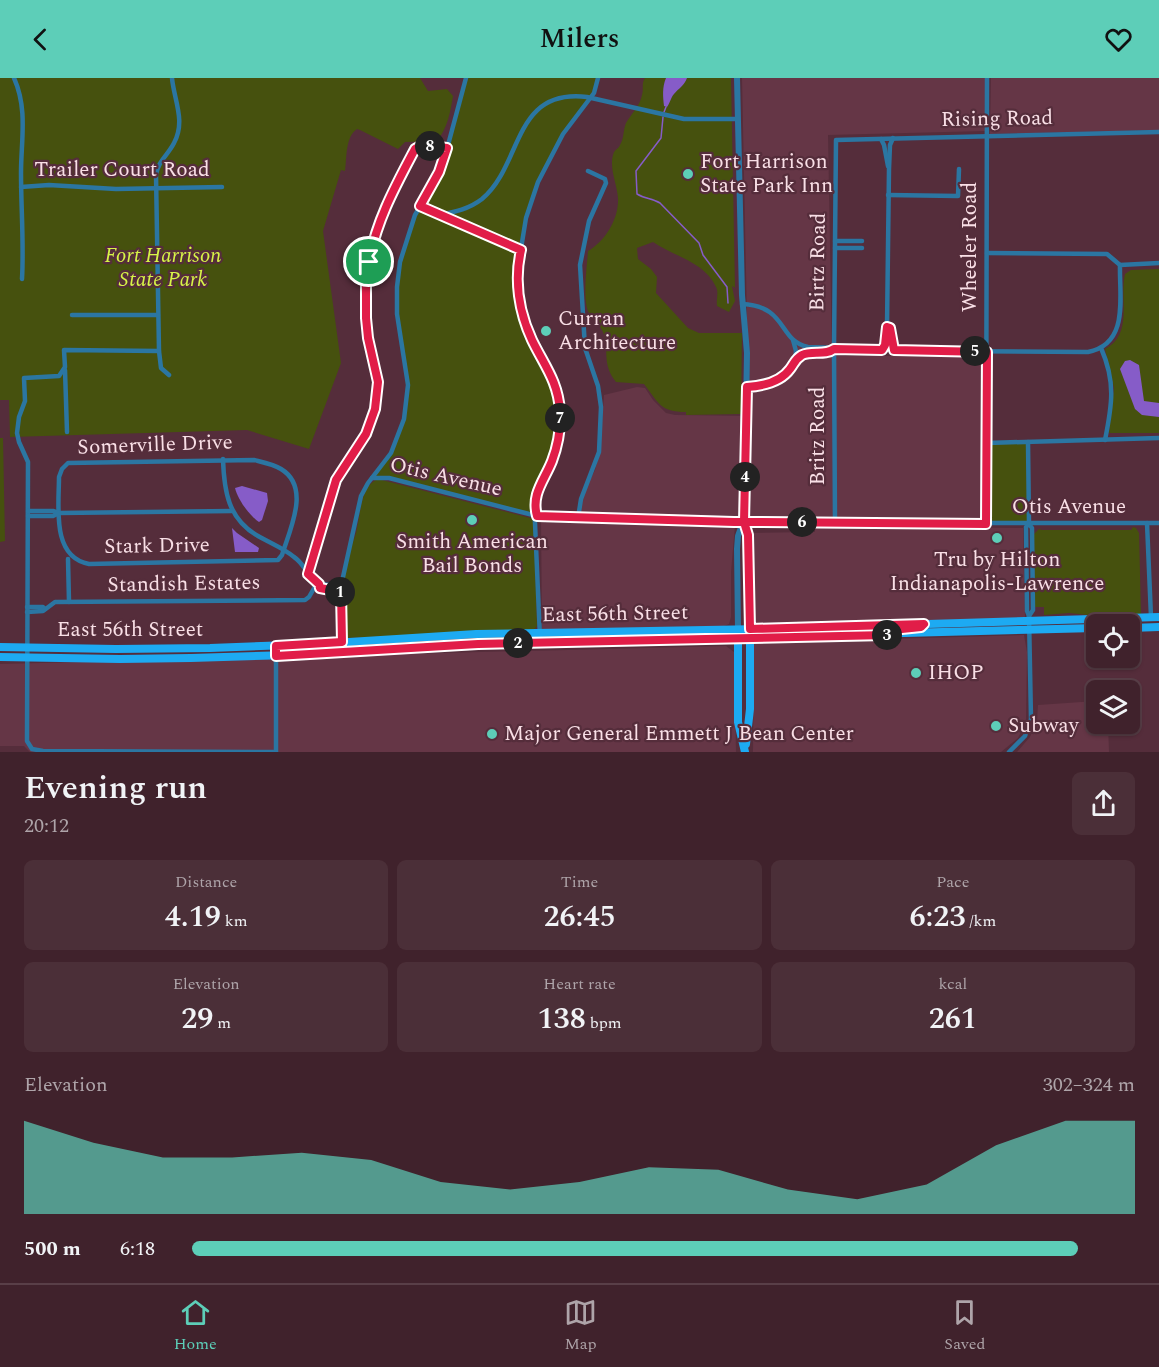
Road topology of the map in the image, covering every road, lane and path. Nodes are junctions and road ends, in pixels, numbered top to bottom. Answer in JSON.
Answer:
{"nodes":[{"id":1,"x":14,"y":78,"type":"edge"},
{"id":2,"x":172,"y":78,"type":"edge"},
{"id":3,"x":466,"y":78,"type":"edge"},
{"id":4,"x":598,"y":78,"type":"edge"},
{"id":5,"x":737,"y":78,"type":"edge"},
{"id":6,"x":987,"y":78,"type":"edge"},
{"id":7,"x":591,"y":98,"type":"junction"},
{"id":8,"x":738,"y":119,"type":"junction"},
{"id":9,"x":1159,"y":132,"type":"edge"},
{"id":10,"x":987,"y":136,"type":"junction"},
{"id":11,"x":893,"y":138,"type":"junction"},
{"id":12,"x":881,"y":139,"type":"junction"},
{"id":13,"x":836,"y":140,"type":"joint"},
{"id":14,"x":447,"y":148,"type":"junction"},
{"id":15,"x":889,"y":169,"type":"junction"},
{"id":16,"x":959,"y":169,"type":"dead end"},
{"id":17,"x":588,"y":171,"type":"dead end"},
{"id":18,"x":21,"y":187,"type":"junction"},
{"id":19,"x":222,"y":187,"type":"dead end"},
{"id":20,"x":156,"y":188,"type":"junction"},
{"id":21,"x":888,"y":195,"type":"junction"},
{"id":22,"x":420,"y":206,"type":"junction"},
{"id":23,"x":439,"y":214,"type":"junction"},
{"id":24,"x":835,"y":241,"type":"junction"},
{"id":25,"x":862,"y":241,"type":"dead end"},
{"id":26,"x":835,"y":248,"type":"junction"},
{"id":27,"x":862,"y":248,"type":"dead end"},
{"id":28,"x":521,"y":250,"type":"junction"},
{"id":29,"x":987,"y":253,"type":"junction"},
{"id":30,"x":1159,"y":263,"type":"edge"},
{"id":31,"x":1120,"y":265,"type":"junction"},
{"id":32,"x":22,"y":279,"type":"dead end"},
{"id":33,"x":742,"y":304,"type":"junction"},
{"id":34,"x":72,"y":315,"type":"dead end"},
{"id":35,"x":158,"y":315,"type":"junction"},
{"id":36,"x":887,"y":327,"type":"junction"},
{"id":37,"x":792,"y":338,"type":"junction"},
{"id":38,"x":1101,"y":348,"type":"junction"},
{"id":39,"x":834,"y":349,"type":"junction"},
{"id":40,"x":882,"y":350,"type":"junction"},
{"id":41,"x":894,"y":350,"type":"junction"},
{"id":42,"x":159,"y":351,"type":"junction"},
{"id":43,"x":987,"y":352,"type":"junction"},
{"id":44,"x":795,"y":361,"type":"junction"},
{"id":45,"x":64,"y":367,"type":"junction"},
{"id":46,"x":169,"y":375,"type":"dead end"},
{"id":47,"x":747,"y":387,"type":"junction"},
{"id":48,"x":67,"y":432,"type":"dead end"},
{"id":49,"x":1159,"y":438,"type":"edge"},
{"id":50,"x":1105,"y":440,"type":"junction"},
{"id":51,"x":1028,"y":442,"type":"junction"},
{"id":52,"x":987,"y":443,"type":"junction"},
{"id":53,"x":223,"y":459,"type":"junction"},
{"id":54,"x":372,"y":478,"type":"junction"},
{"id":55,"x":232,"y":511,"type":"junction"},
{"id":56,"x":28,"y":513,"type":"junction"},
{"id":57,"x":59,"y":513,"type":"junction"},
{"id":58,"x":537,"y":516,"type":"junction"},
{"id":59,"x":578,"y":518,"type":"junction"},
{"id":60,"x":744,"y":522,"type":"junction"},
{"id":61,"x":835,"y":522,"type":"junction"},
{"id":62,"x":1147,"y":523,"type":"junction"},
{"id":63,"x":1159,"y":523,"type":"edge"},
{"id":64,"x":986,"y":524,"type":"junction"},
{"id":65,"x":1029,"y":524,"type":"junction"},
{"id":66,"x":284,"y":550,"type":"junction"},
{"id":67,"x":69,"y":559,"type":"dead end"},
{"id":68,"x":308,"y":574,"type":"junction"},
{"id":69,"x":318,"y":583,"type":"junction"},
{"id":70,"x":341,"y":586,"type":"junction"},
{"id":71,"x":341,"y":592,"type":"junction"},
{"id":72,"x":69,"y":602,"type":"junction"},
{"id":73,"x":27,"y":610,"type":"junction"},
{"id":74,"x":1155,"y":617,"type":"edge"},
{"id":75,"x":1029,"y":623,"type":"junction"},
{"id":76,"x":1140,"y":623,"type":"edge"},
{"id":77,"x":924,"y":624,"type":"junction"},
{"id":78,"x":866,"y":626,"type":"junction"},
{"id":79,"x":1086,"y":627,"type":"edge"},
{"id":80,"x":1159,"y":627,"type":"edge"},
{"id":81,"x":1140,"y":628,"type":"edge"},
{"id":82,"x":750,"y":629,"type":"junction"},
{"id":83,"x":738,"y":630,"type":"junction"},
{"id":84,"x":540,"y":635,"type":"junction"},
{"id":85,"x":887,"y":635,"type":"junction"},
{"id":86,"x":839,"y":636,"type":"junction"},
{"id":87,"x":738,"y":639,"type":"junction"},
{"id":88,"x":750,"y":639,"type":"junction"},
{"id":89,"x":342,"y":642,"type":"junction"},
{"id":90,"x":276,"y":646,"type":"junction"},
{"id":91,"x":0,"y":647,"type":"edge"},
{"id":92,"x":27,"y":648,"type":"junction"},
{"id":93,"x":276,"y":656,"type":"junction"},
{"id":94,"x":0,"y":657,"type":"edge"},
{"id":95,"x":27,"y":657,"type":"junction"},
{"id":96,"x":745,"y":750,"type":"edge"},
{"id":97,"x":276,"y":752,"type":"edge"},
{"id":98,"x":1010,"y":752,"type":"edge"}],
"edges":[{"from":1,"to":18,"type":"street"},
{"from":2,"to":20,"type":"street"},
{"from":3,"to":14,"type":"street"},
{"from":4,"to":7,"type":"street"},
{"from":5,"to":8,"type":"street"},
{"from":6,"to":10,"type":"street","name":"Wheeler Road"},
{"from":7,"to":8,"type":"street"},
{"from":7,"to":23,"type":"street"},
{"from":7,"to":28,"type":"street"},
{"from":8,"to":33,"type":"street"},
{"from":9,"to":10,"type":"street","name":"Rising Road"},
{"from":10,"to":11,"type":"street","name":"Rising Road"},
{"from":10,"to":29,"type":"street","name":"Wheeler Road"},
{"from":11,"to":12,"type":"street","name":"Rising Road"},
{"from":11,"to":15,"type":"street"},
{"from":12,"to":13,"type":"street","name":"Rising Road"},
{"from":12,"to":15,"type":"street"},
{"from":13,"to":24,"type":"street","name":"Birtz Road"},
{"from":14,"to":22,"type":"street"},
{"from":14,"to":68,"type":"street"},
{"from":15,"to":21,"type":"street"},
{"from":16,"to":21,"type":"street"},
{"from":17,"to":59,"type":"street"},
{"from":18,"to":20,"type":"street","name":"Trailer Court Road"},
{"from":18,"to":32,"type":"street"},
{"from":19,"to":20,"type":"street","name":"Trailer Court Road"},
{"from":20,"to":35,"type":"street"},
{"from":21,"to":36,"type":"street"},
{"from":22,"to":23,"type":"street"},
{"from":22,"to":54,"type":"street"},
{"from":23,"to":28,"type":"street"},
{"from":24,"to":25,"type":"street"},
{"from":24,"to":26,"type":"street","name":"Birtz Road"},
{"from":26,"to":27,"type":"street"},
{"from":26,"to":39,"type":"street","name":"Birtz Road"},
{"from":28,"to":58,"type":"street"},
{"from":29,"to":31,"type":"street"},
{"from":29,"to":43,"type":"street","name":"Wheeler Road"},
{"from":30,"to":31,"type":"street"},
{"from":31,"to":38,"type":"street"},
{"from":33,"to":37,"type":"street"},
{"from":33,"to":47,"type":"street"},
{"from":34,"to":35,"type":"street"},
{"from":35,"to":42,"type":"street"},
{"from":36,"to":40,"type":"street"},
{"from":36,"to":41,"type":"street"},
{"from":37,"to":39,"type":"street"},
{"from":37,"to":44,"type":"street"},
{"from":38,"to":43,"type":"street"},
{"from":38,"to":50,"type":"street"},
{"from":39,"to":40,"type":"street"},
{"from":39,"to":44,"type":"street"},
{"from":39,"to":61,"type":"street","name":"Britz Road"},
{"from":40,"to":41,"type":"street"},
{"from":41,"to":43,"type":"street"},
{"from":42,"to":45,"type":"street"},
{"from":42,"to":46,"type":"street"},
{"from":43,"to":52,"type":"street","name":"Wheeler Road"},
{"from":44,"to":47,"type":"street"},
{"from":45,"to":48,"type":"street"},
{"from":45,"to":56,"type":"street"},
{"from":47,"to":60,"type":"street"},
{"from":49,"to":50,"type":"street"},
{"from":50,"to":51,"type":"street"},
{"from":51,"to":52,"type":"street"},
{"from":51,"to":65,"type":"street"},
{"from":52,"to":64,"type":"street","name":"Wheeler Road"},
{"from":53,"to":55,"type":"street"},
{"from":53,"to":57,"type":"street","name":"Somerville Drive"},
{"from":53,"to":66,"type":"street","name":"Somerville Drive"},
{"from":54,"to":58,"type":"street","name":"Otis Avenue"},
{"from":54,"to":70,"type":"street"},
{"from":55,"to":57,"type":"street"},
{"from":55,"to":66,"type":"street"},
{"from":56,"to":57,"type":"street"},
{"from":56,"to":73,"type":"street"},
{"from":57,"to":66,"type":"street","name":"Stark Drive"},
{"from":58,"to":59,"type":"street","name":"Otis Avenue"},
{"from":58,"to":84,"type":"street"},
{"from":59,"to":60,"type":"street","name":"Otis Avenue"},
{"from":60,"to":61,"type":"street","name":"Otis Avenue"},
{"from":60,"to":82,"type":"street"},
{"from":60,"to":83,"type":"street"},
{"from":61,"to":64,"type":"street","name":"Otis Avenue"},
{"from":62,"to":63,"type":"street","name":"Otis Avenue"},
{"from":62,"to":65,"type":"street","name":"Otis Avenue"},
{"from":62,"to":74,"type":"street"},
{"from":64,"to":65,"type":"street","name":"Otis Avenue"},
{"from":65,"to":75,"type":"street"},
{"from":66,"to":68,"type":"street"},
{"from":67,"to":72,"type":"street"},
{"from":68,"to":69,"type":"street"},
{"from":69,"to":70,"type":"street"},
{"from":69,"to":71,"type":"street"},
{"from":69,"to":72,"type":"street","name":"Standish Estates"},
{"from":70,"to":71,"type":"street"},
{"from":71,"to":89,"type":"street"},
{"from":72,"to":73,"type":"street","name":"Standish Estates"},
{"from":73,"to":92,"type":"street"},
{"from":74,"to":75,"type":"main road","name":"East 56th Street"},
{"from":74,"to":76,"type":"main road"},
{"from":75,"to":77,"type":"main road","name":"East 56th Street"},
{"from":75,"to":79,"type":"main road","name":"East 56th Street"},
{"from":75,"to":85,"type":"main road","name":"East 56th Street"},
{"from":75,"to":98,"type":"street"},
{"from":77,"to":78,"type":"main road","name":"East 56th Street"},
{"from":77,"to":85,"type":"main road"},
{"from":78,"to":82,"type":"main road","name":"East 56th Street"},
{"from":78,"to":86,"type":"main road"},
{"from":80,"to":81,"type":"main road"},
{"from":82,"to":83,"type":"main road","name":"East 56th Street"},
{"from":82,"to":88,"type":"main road"},
{"from":83,"to":84,"type":"main road","name":"East 56th Street"},
{"from":83,"to":87,"type":"main road"},
{"from":84,"to":89,"type":"main road","name":"East 56th Street"},
{"from":85,"to":86,"type":"main road","name":"East 56th Street"},
{"from":86,"to":88,"type":"main road","name":"East 56th Street"},
{"from":87,"to":88,"type":"main road","name":"East 56th Street"},
{"from":87,"to":93,"type":"main road","name":"East 56th Street"},
{"from":87,"to":96,"type":"main road"},
{"from":88,"to":96,"type":"main road"},
{"from":89,"to":90,"type":"main road","name":"East 56th Street"},
{"from":90,"to":92,"type":"main road","name":"East 56th Street"},
{"from":90,"to":93,"type":"street"},
{"from":91,"to":92,"type":"main road","name":"East 56th Street"},
{"from":92,"to":95,"type":"street"},
{"from":93,"to":95,"type":"main road","name":"East 56th Street"},
{"from":93,"to":97,"type":"street"},
{"from":94,"to":95,"type":"main road","name":"East 56th Street"},
{"from":95,"to":97,"type":"street"}]}
